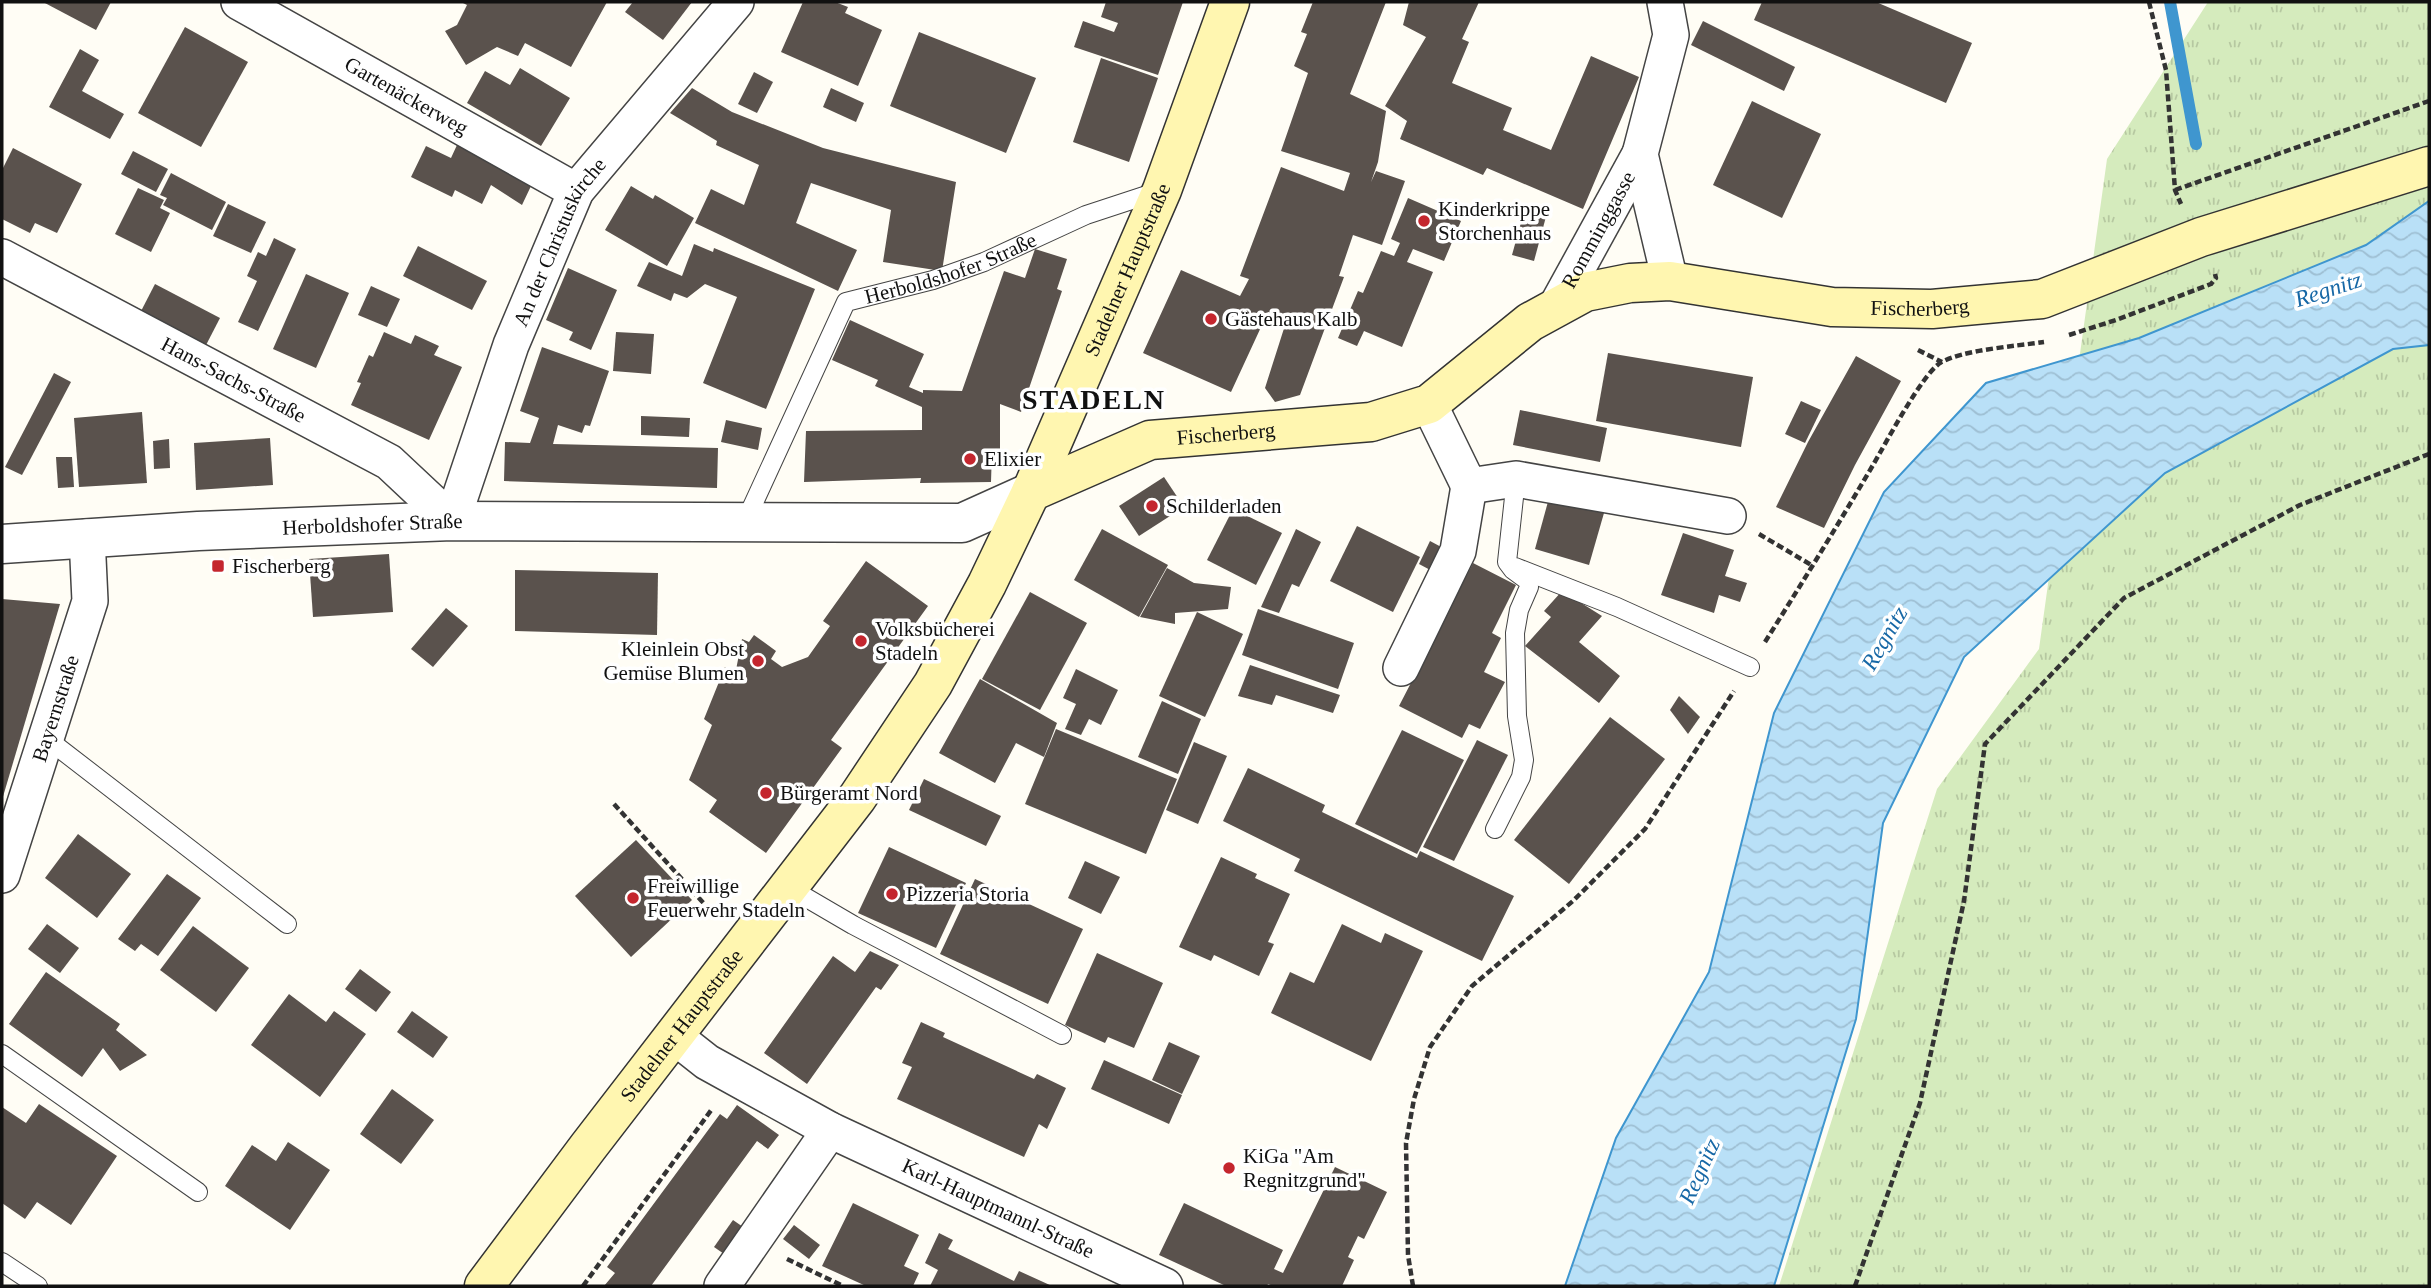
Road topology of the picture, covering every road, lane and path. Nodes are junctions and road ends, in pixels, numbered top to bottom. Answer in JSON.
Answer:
{"nodes":[{"id":1,"x":239,"y":2,"type":"edge"},
{"id":2,"x":736,"y":2,"type":"edge"},
{"id":3,"x":1230,"y":2,"type":"edge"},
{"id":4,"x":2149,"y":2,"type":"edge"},
{"id":5,"x":1668,"y":4,"type":"edge"},
{"id":6,"x":2429,"y":101,"type":"edge"},
{"id":7,"x":1640,"y":154,"type":"junction"},
{"id":8,"x":2429,"y":166,"type":"edge"},
{"id":9,"x":1162,"y":190,"type":"junction"},
{"id":10,"x":576,"y":191,"type":"junction"},
{"id":11,"x":2201,"y":237,"type":"junction"},
{"id":12,"x":2,"y":257,"type":"edge"},
{"id":13,"x":1670,"y":281,"type":"junction"},
{"id":14,"x":1556,"y":307,"type":"junction"},
{"id":15,"x":2058,"y":338,"type":"dead end"},
{"id":16,"x":2047,"y":342,"type":"dead end"},
{"id":17,"x":1429,"y":404,"type":"junction"},
{"id":18,"x":2429,"y":454,"type":"edge"},
{"id":19,"x":1516,"y":479,"type":"junction"},
{"id":20,"x":1469,"y":485,"type":"junction"},
{"id":21,"x":1031,"y":492,"type":"junction"},
{"id":22,"x":1728,"y":516,"type":"dead end"},
{"id":23,"x":452,"y":521,"type":"junction"},
{"id":24,"x":745,"y":522,"type":"junction"},
{"id":25,"x":87,"y":537,"type":"junction"},
{"id":26,"x":1773,"y":542,"type":"dead end"},
{"id":27,"x":2,"y":544,"type":"edge"},
{"id":28,"x":1508,"y":564,"type":"junction"},
{"id":29,"x":1812,"y":566,"type":"junction"},
{"id":30,"x":1750,"y":667,"type":"junction"},
{"id":31,"x":1401,"y":668,"type":"dead end"},
{"id":32,"x":46,"y":738,"type":"junction"},
{"id":33,"x":614,"y":804,"type":"dead end"},
{"id":34,"x":1495,"y":829,"type":"dead end"},
{"id":35,"x":2,"y":875,"type":"edge"},
{"id":36,"x":788,"y":887,"type":"junction"},
{"id":37,"x":287,"y":924,"type":"dead end"},
{"id":38,"x":742,"y":946,"type":"junction"},
{"id":39,"x":674,"y":1035,"type":"junction"},
{"id":40,"x":1062,"y":1035,"type":"dead end"},
{"id":41,"x":2,"y":1054,"type":"edge"},
{"id":42,"x":735,"y":1078,"type":"junction"},
{"id":43,"x":830,"y":1130,"type":"junction"},
{"id":44,"x":198,"y":1192,"type":"dead end"},
{"id":45,"x":754,"y":1243,"type":"junction"},
{"id":46,"x":2,"y":1262,"type":"edge"},
{"id":47,"x":38,"y":1286,"type":"edge"},
{"id":48,"x":484,"y":1286,"type":"edge"},
{"id":49,"x":583,"y":1286,"type":"edge"},
{"id":50,"x":722,"y":1286,"type":"edge"},
{"id":51,"x":843,"y":1286,"type":"edge"},
{"id":52,"x":1165,"y":1286,"type":"edge"},
{"id":53,"x":1413,"y":1286,"type":"edge"},
{"id":54,"x":1855,"y":1286,"type":"edge"}],
"edges":[{"from":1,"to":10,"type":"street","name":"Gartenäckerweg"},
{"from":2,"to":10,"type":"street","name":"An der Christuskirche"},
{"from":3,"to":9,"type":"main road","name":"Stadelner Hauptstraße"},
{"from":4,"to":6,"type":"path"},
{"from":5,"to":7,"type":"street","name":"Romminggasse"},
{"from":7,"to":13,"type":"street","name":"Romminggasse"},
{"from":7,"to":14,"type":"street","name":"Romminggasse"},
{"from":8,"to":11,"type":"main road","name":"Fischerberg"},
{"from":9,"to":21,"type":"main road","name":"Stadelner Hauptstraße"},
{"from":9,"to":24,"type":"lane","name":"Herboldshofer Straße"},
{"from":10,"to":23,"type":"street","name":"An der Christuskirche"},
{"from":11,"to":13,"type":"main road","name":"Fischerberg"},
{"from":11,"to":15,"type":"path"},
{"from":12,"to":23,"type":"street","name":"Hans-Sachs-Straße"},
{"from":13,"to":14,"type":"main road","name":"Fischerberg"},
{"from":14,"to":17,"type":"main road","name":"Fischerberg"},
{"from":16,"to":29,"type":"path"},
{"from":17,"to":20,"type":"street"},
{"from":17,"to":21,"type":"main road","name":"Fischerberg"},
{"from":18,"to":54,"type":"path"},
{"from":19,"to":20,"type":"street"},
{"from":19,"to":22,"type":"street"},
{"from":19,"to":28,"type":"lane"},
{"from":20,"to":31,"type":"street"},
{"from":21,"to":24,"type":"street","name":"Herboldshofer Straße"},
{"from":21,"to":36,"type":"main road","name":"Stadelner Hauptstraße"},
{"from":23,"to":24,"type":"street","name":"Herboldshofer Straße"},
{"from":23,"to":25,"type":"street","name":"Herboldshofer Straße"},
{"from":25,"to":27,"type":"street","name":"Herboldshofer Straße"},
{"from":25,"to":32,"type":"street","name":"Bayernstraße"},
{"from":26,"to":29,"type":"path"},
{"from":28,"to":30,"type":"lane"},
{"from":28,"to":34,"type":"lane"},
{"from":29,"to":30,"type":"path"},
{"from":30,"to":53,"type":"path"},
{"from":32,"to":35,"type":"street","name":"Bayernstraße"},
{"from":32,"to":37,"type":"lane"},
{"from":33,"to":38,"type":"path"},
{"from":36,"to":38,"type":"main road","name":"Stadelner Hauptstraße"},
{"from":36,"to":40,"type":"lane"},
{"from":38,"to":39,"type":"main road","name":"Stadelner Hauptstraße"},
{"from":39,"to":42,"type":"street","name":"Karl-Hauptmannl-Straße"},
{"from":39,"to":48,"type":"main road","name":"Stadelner Hauptstraße"},
{"from":41,"to":44,"type":"lane"},
{"from":42,"to":43,"type":"street","name":"Karl-Hauptmannl-Straße"},
{"from":42,"to":49,"type":"path"},
{"from":43,"to":45,"type":"street"},
{"from":43,"to":52,"type":"street","name":"Karl-Hauptmannl-Straße"},
{"from":45,"to":50,"type":"street"},
{"from":45,"to":51,"type":"path"},
{"from":46,"to":47,"type":"lane"}]}
